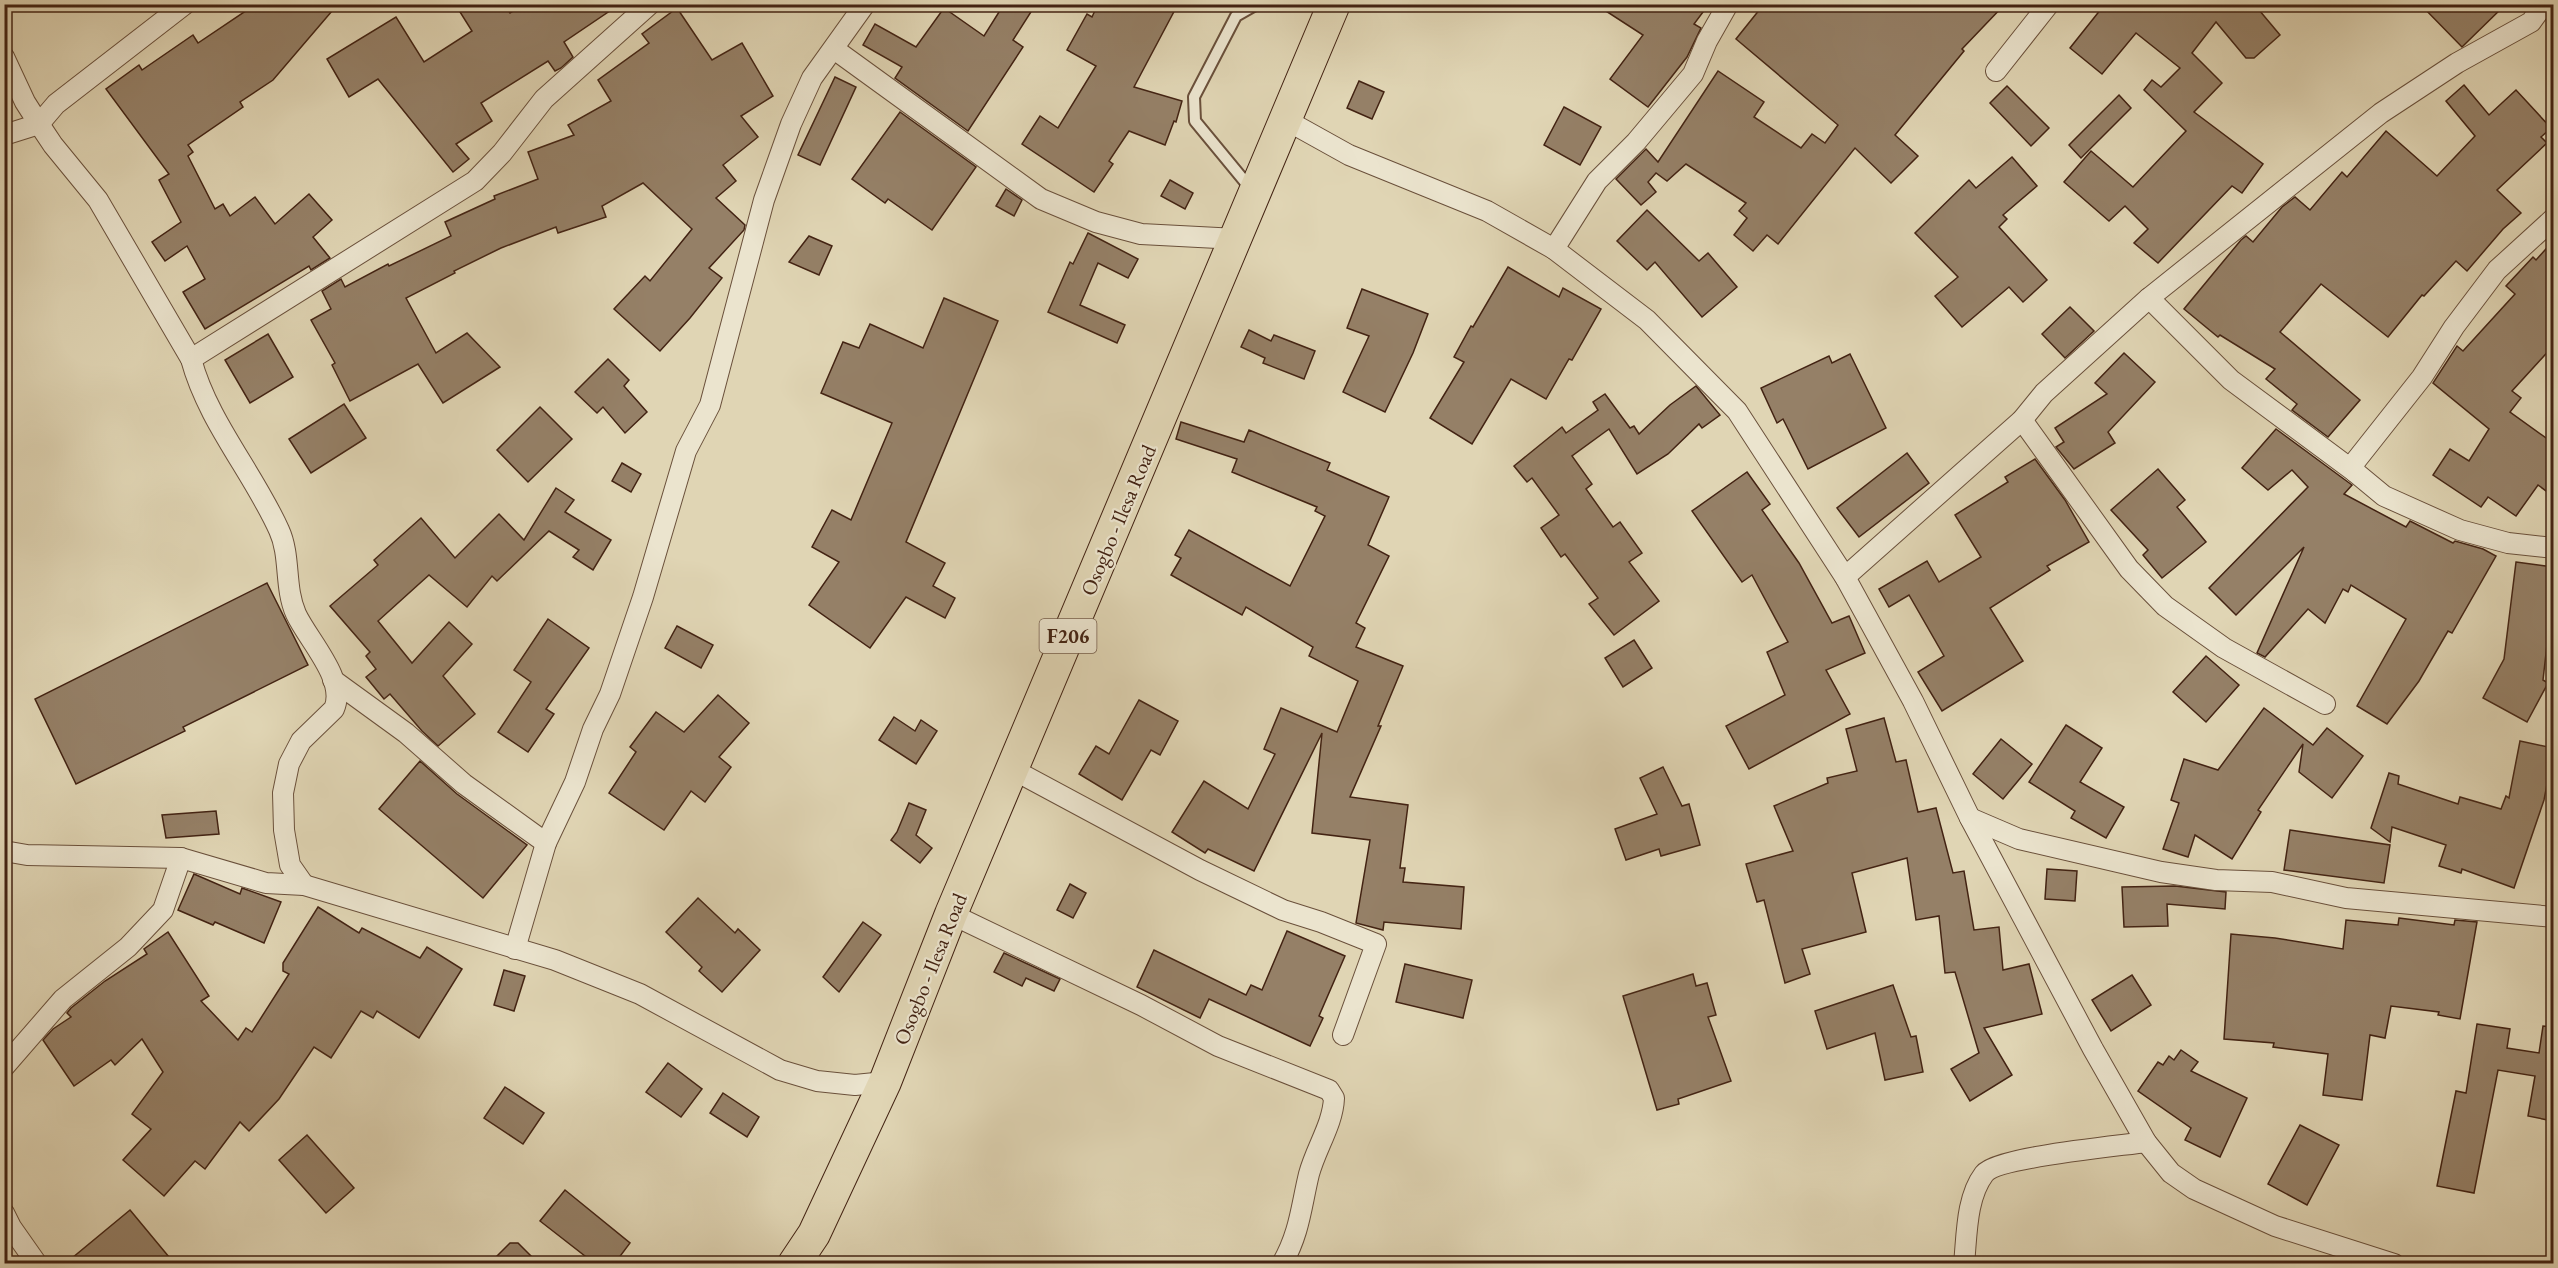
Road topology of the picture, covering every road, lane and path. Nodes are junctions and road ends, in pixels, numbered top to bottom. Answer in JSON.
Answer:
{"nodes":[{"id":1,"x":185,"y":4,"type":"edge"},
{"id":2,"x":650,"y":4,"type":"edge"},
{"id":3,"x":865,"y":4,"type":"edge"},
{"id":4,"x":1257,"y":4,"type":"edge"},
{"id":5,"x":1334,"y":4,"type":"edge"},
{"id":6,"x":1728,"y":4,"type":"edge"},
{"id":7,"x":2049,"y":4,"type":"edge"},
{"id":8,"x":2544,"y":4,"type":"edge"},
{"id":9,"x":834,"y":49,"type":"junction"},
{"id":10,"x":4,"y":57,"type":"edge"},
{"id":11,"x":1996,"y":70,"type":"dead end"},
{"id":12,"x":1286,"y":120,"type":"junction"},
{"id":13,"x":39,"y":124,"type":"junction"},
{"id":14,"x":4,"y":135,"type":"edge"},
{"id":15,"x":1256,"y":195,"type":"junction"},
{"id":16,"x":2553,"y":218,"type":"edge"},
{"id":17,"x":1237,"y":239,"type":"junction"},
{"id":18,"x":1554,"y":249,"type":"junction"},
{"id":19,"x":2149,"y":298,"type":"junction"},
{"id":20,"x":191,"y":359,"type":"junction"},
{"id":21,"x":2022,"y":420,"type":"junction"},
{"id":22,"x":2355,"y":472,"type":"junction"},
{"id":23,"x":2553,"y":548,"type":"edge"},
{"id":24,"x":1845,"y":577,"type":"junction"},
{"id":25,"x":333,"y":680,"type":"junction"},
{"id":26,"x":2325,"y":704,"type":"dead end"},
{"id":27,"x":1012,"y":769,"type":"junction"},
{"id":28,"x":1970,"y":818,"type":"junction"},
{"id":29,"x":546,"y":843,"type":"junction"},
{"id":30,"x":4,"y":851,"type":"edge"},
{"id":31,"x":181,"y":858,"type":"junction"},
{"id":32,"x":304,"y":885,"type":"junction"},
{"id":33,"x":951,"y":914,"type":"junction"},
{"id":34,"x":2553,"y":917,"type":"edge"},
{"id":35,"x":515,"y":948,"type":"junction"},
{"id":36,"x":1342,"y":1035,"type":"dead end"},
{"id":37,"x":4,"y":1067,"type":"edge"},
{"id":38,"x":885,"y":1082,"type":"junction"},
{"id":39,"x":2146,"y":1142,"type":"junction"},
{"id":40,"x":4,"y":1213,"type":"edge"},
{"id":41,"x":37,"y":1263,"type":"edge"},
{"id":42,"x":794,"y":1263,"type":"edge"},
{"id":43,"x":1282,"y":1263,"type":"edge"},
{"id":44,"x":1964,"y":1263,"type":"edge"},
{"id":45,"x":2394,"y":1263,"type":"edge"}],
"edges":[{"from":1,"to":13,"type":"street"},
{"from":2,"to":20,"type":"street"},
{"from":3,"to":9,"type":"street"},
{"from":4,"to":15,"type":"lane"},
{"from":5,"to":12,"type":"main road","name":"Osogbo - Ilesa Road","number":"F206"},
{"from":6,"to":18,"type":"street"},
{"from":7,"to":11,"type":"street"},
{"from":8,"to":19,"type":"street"},
{"from":9,"to":17,"type":"street"},
{"from":9,"to":29,"type":"street"},
{"from":10,"to":13,"type":"street"},
{"from":12,"to":15,"type":"main road","name":"Osogbo - Ilesa Road","number":"F206"},
{"from":12,"to":18,"type":"street"},
{"from":13,"to":14,"type":"street"},
{"from":13,"to":20,"type":"street"},
{"from":15,"to":17,"type":"main road","name":"Osogbo - Ilesa Road","number":"F206"},
{"from":16,"to":22,"type":"street"},
{"from":17,"to":27,"type":"main road","name":"Osogbo - Ilesa Road","number":"F206"},
{"from":18,"to":24,"type":"street"},
{"from":19,"to":21,"type":"street"},
{"from":19,"to":22,"type":"street"},
{"from":20,"to":25,"type":"street"},
{"from":21,"to":24,"type":"street"},
{"from":21,"to":26,"type":"street"},
{"from":22,"to":23,"type":"street"},
{"from":24,"to":28,"type":"street"},
{"from":25,"to":29,"type":"street"},
{"from":25,"to":32,"type":"street"},
{"from":27,"to":33,"type":"main road","name":"Osogbo - Ilesa Road","number":"F206"},
{"from":27,"to":36,"type":"street"},
{"from":28,"to":34,"type":"street"},
{"from":28,"to":39,"type":"street"},
{"from":29,"to":35,"type":"street"},
{"from":30,"to":31,"type":"street"},
{"from":31,"to":32,"type":"street"},
{"from":31,"to":37,"type":"street"},
{"from":32,"to":35,"type":"street"},
{"from":33,"to":38,"type":"main road","name":"Osogbo - Ilesa Road","number":"F206"},
{"from":33,"to":43,"type":"street"},
{"from":35,"to":38,"type":"street"},
{"from":38,"to":42,"type":"main road","name":"Osogbo - Ilesa Road","number":"F206"},
{"from":39,"to":44,"type":"street"},
{"from":39,"to":45,"type":"street"},
{"from":40,"to":41,"type":"street"}]}
